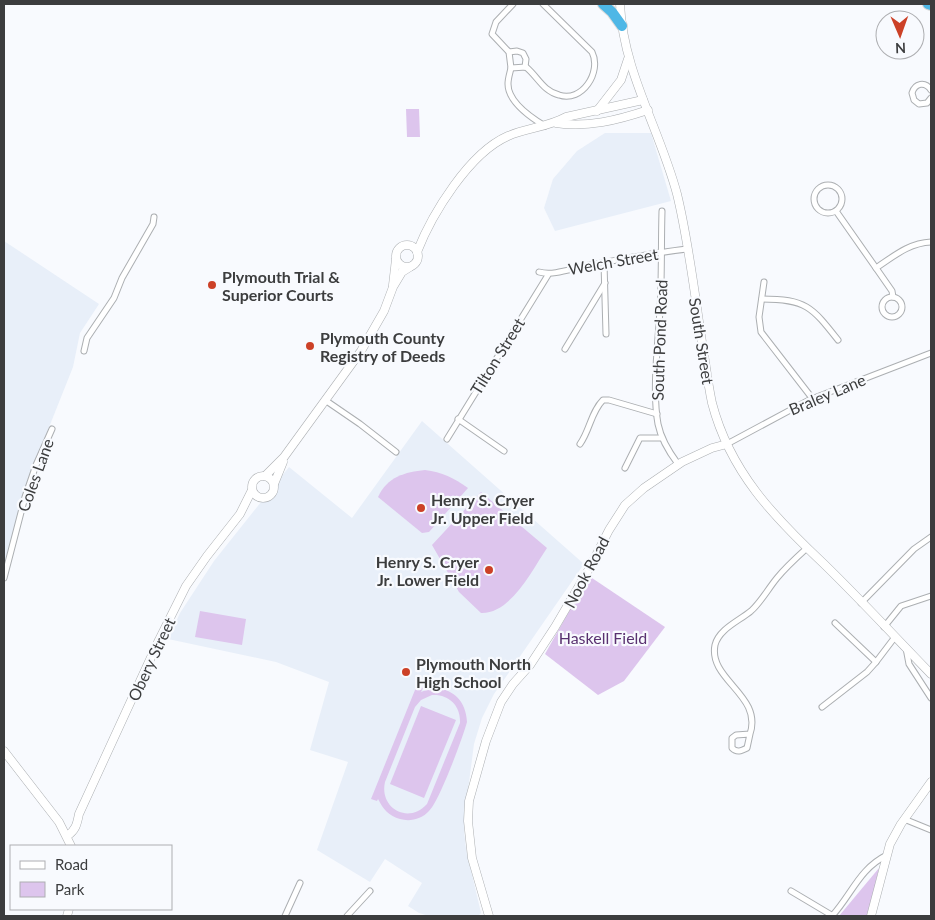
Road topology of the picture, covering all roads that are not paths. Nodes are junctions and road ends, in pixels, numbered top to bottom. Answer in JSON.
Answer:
{"nodes":[{"id":1,"x":513,"y":4,"type":"edge"},
{"id":2,"x":543,"y":4,"type":"edge"},
{"id":3,"x":603,"y":4,"type":"edge"},
{"id":4,"x":620,"y":4,"type":"edge"},
{"id":5,"x":622,"y":26,"type":"junction"},
{"id":6,"x":509,"y":52,"type":"junction"},
{"id":7,"x":628,"y":57,"type":"junction"},
{"id":8,"x":525,"y":67,"type":"junction"},
{"id":9,"x":511,"y":68,"type":"junction"},
{"id":10,"x":931,"y":90,"type":"edge"},
{"id":11,"x":931,"y":98,"type":"edge"},
{"id":12,"x":643,"y":100,"type":"junction"},
{"id":13,"x":648,"y":110,"type":"junction"},
{"id":14,"x":597,"y":111,"type":"junction"},
{"id":15,"x":556,"y":123,"type":"junction"},
{"id":16,"x":545,"y":126,"type":"junction"},
{"id":17,"x":662,"y":211,"type":"dead end"},
{"id":18,"x":836,"y":211,"type":"junction"},
{"id":19,"x":154,"y":217,"type":"dead end"},
{"id":20,"x":426,"y":231,"type":"junction"},
{"id":21,"x":931,"y":242,"type":"edge"},
{"id":22,"x":409,"y":245,"type":"junction"},
{"id":23,"x":687,"y":249,"type":"junction"},
{"id":24,"x":417,"y":252,"type":"junction"},
{"id":25,"x":661,"y":252,"type":"junction"},
{"id":26,"x":396,"y":258,"type":"junction"},
{"id":27,"x":604,"y":263,"type":"junction"},
{"id":28,"x":410,"y":267,"type":"junction"},
{"id":29,"x":876,"y":268,"type":"junction"},
{"id":30,"x":539,"y":272,"type":"dead end"},
{"id":31,"x":548,"y":275,"type":"junction"},
{"id":32,"x":764,"y":282,"type":"dead end"},
{"id":33,"x":605,"y":283,"type":"junction"},
{"id":34,"x":393,"y":286,"type":"junction"},
{"id":35,"x":893,"y":298,"type":"junction"},
{"id":36,"x":762,"y":299,"type":"junction"},
{"id":37,"x":606,"y":334,"type":"dead end"},
{"id":38,"x":838,"y":340,"type":"dead end"},
{"id":39,"x":565,"y":349,"type":"dead end"},
{"id":40,"x":84,"y":351,"type":"dead end"},
{"id":41,"x":931,"y":353,"type":"edge"},
{"id":42,"x":812,"y":398,"type":"junction"},
{"id":43,"x":325,"y":400,"type":"junction"},
{"id":44,"x":657,"y":414,"type":"junction"},
{"id":45,"x":458,"y":419,"type":"junction"},
{"id":46,"x":52,"y":429,"type":"dead end"},
{"id":47,"x":662,"y":438,"type":"junction"},
{"id":48,"x":446,"y":439,"type":"dead end"},
{"id":49,"x":580,"y":444,"type":"dead end"},
{"id":50,"x":727,"y":444,"type":"junction"},
{"id":51,"x":504,"y":450,"type":"dead end"},
{"id":52,"x":396,"y":452,"type":"dead end"},
{"id":53,"x":284,"y":457,"type":"junction"},
{"id":54,"x":678,"y":464,"type":"junction"},
{"id":55,"x":625,"y":468,"type":"dead end"},
{"id":56,"x":265,"y":476,"type":"junction"},
{"id":57,"x":274,"y":484,"type":"junction"},
{"id":58,"x":252,"y":490,"type":"junction"},
{"id":59,"x":260,"y":498,"type":"junction"},
{"id":60,"x":240,"y":514,"type":"junction"},
{"id":61,"x":931,"y":537,"type":"edge"},
{"id":62,"x":807,"y":548,"type":"junction"},
{"id":63,"x":4,"y":578,"type":"edge"},
{"id":64,"x":931,"y":596,"type":"edge"},
{"id":65,"x":861,"y":603,"type":"junction"},
{"id":66,"x":835,"y":623,"type":"dead end"},
{"id":67,"x":884,"y":626,"type":"junction"},
{"id":68,"x":895,"y":637,"type":"junction"},
{"id":69,"x":906,"y":648,"type":"junction"},
{"id":70,"x":876,"y":662,"type":"junction"},
{"id":71,"x":931,"y":674,"type":"edge"},
{"id":72,"x":931,"y":698,"type":"edge"},
{"id":73,"x":822,"y":707,"type":"dead end"},
{"id":74,"x":750,"y":734,"type":"dead end"},
{"id":75,"x":4,"y":751,"type":"edge"},
{"id":76,"x":931,"y":782,"type":"edge"},
{"id":77,"x":79,"y":814,"type":"junction"},
{"id":78,"x":904,"y":819,"type":"junction"},
{"id":79,"x":61,"y":825,"type":"junction"},
{"id":80,"x":931,"y":830,"type":"edge"},
{"id":81,"x":67,"y":836,"type":"junction"},
{"id":82,"x":71,"y":845,"type":"edge"},
{"id":83,"x":887,"y":855,"type":"junction"},
{"id":84,"x":300,"y":883,"type":"dead end"},
{"id":85,"x":370,"y":891,"type":"dead end"},
{"id":86,"x":790,"y":891,"type":"dead end"},
{"id":87,"x":285,"y":916,"type":"edge"},
{"id":88,"x":347,"y":916,"type":"edge"},
{"id":89,"x":489,"y":916,"type":"edge"},
{"id":90,"x":832,"y":916,"type":"edge"},
{"id":91,"x":871,"y":916,"type":"edge"}],
"edges":[{"from":1,"to":6,"type":"street"},
{"from":2,"to":8,"type":"street"},
{"from":3,"to":5,"type":"highway"},
{"from":4,"to":5,"type":"main road","name":"South Street"},
{"from":5,"to":7,"type":"main road","name":"South Street"},
{"from":6,"to":8,"type":"street"},
{"from":6,"to":9,"type":"street"},
{"from":7,"to":12,"type":"main road","name":"South Street"},
{"from":7,"to":14,"type":"main road"},
{"from":8,"to":9,"type":"street"},
{"from":9,"to":16,"type":"street"},
{"from":10,"to":11,"type":"street"},
{"from":12,"to":13,"type":"main road","name":"South Street"},
{"from":12,"to":14,"type":"main road","name":"Obery Street"},
{"from":13,"to":15,"type":"main road","name":"Obery Street"},
{"from":13,"to":23,"type":"main road","name":"South Street"},
{"from":14,"to":15,"type":"main road","name":"Obery Street"},
{"from":15,"to":16,"type":"main road","name":"Obery Street"},
{"from":16,"to":20,"type":"main road","name":"Obery Street"},
{"from":17,"to":25,"type":"street","name":"South Pond Road"},
{"from":18,"to":18,"type":"street"},
{"from":18,"to":29,"type":"street"},
{"from":19,"to":40,"type":"street"},
{"from":20,"to":22,"type":"main road","name":"Obery Street"},
{"from":20,"to":24,"type":"main road","name":"Obery Street"},
{"from":21,"to":29,"type":"street"},
{"from":22,"to":24,"type":"main road"},
{"from":22,"to":26,"type":"main road","name":"Obery Street"},
{"from":23,"to":25,"type":"street","name":"Welch Street"},
{"from":23,"to":50,"type":"main road","name":"South Street"},
{"from":24,"to":28,"type":"main road","name":"Obery Street"},
{"from":25,"to":27,"type":"street","name":"Welch Street"},
{"from":25,"to":44,"type":"street","name":"South Pond Road"},
{"from":26,"to":28,"type":"main road"},
{"from":26,"to":34,"type":"main road","name":"Obery Street"},
{"from":27,"to":31,"type":"street","name":"Welch Street"},
{"from":27,"to":33,"type":"street"},
{"from":28,"to":34,"type":"main road","name":"Obery Street"},
{"from":29,"to":35,"type":"street"},
{"from":30,"to":31,"type":"street","name":"Welch Street"},
{"from":31,"to":45,"type":"street","name":"Tilton Street"},
{"from":32,"to":36,"type":"street"},
{"from":33,"to":37,"type":"street"},
{"from":33,"to":39,"type":"street"},
{"from":34,"to":43,"type":"main road","name":"Obery Street"},
{"from":35,"to":35,"type":"street"},
{"from":36,"to":38,"type":"street"},
{"from":36,"to":42,"type":"street"},
{"from":41,"to":42,"type":"street","name":"Braley Lane"},
{"from":42,"to":50,"type":"street","name":"Braley Lane"},
{"from":43,"to":52,"type":"street"},
{"from":43,"to":53,"type":"main road","name":"Obery Street"},
{"from":44,"to":47,"type":"street","name":"South Pond Road"},
{"from":44,"to":49,"type":"street"},
{"from":45,"to":48,"type":"street","name":"Tilton Street"},
{"from":45,"to":51,"type":"street"},
{"from":46,"to":63,"type":"street","name":"Coles Lane"},
{"from":47,"to":54,"type":"street","name":"South Pond Road"},
{"from":47,"to":55,"type":"street"},
{"from":50,"to":54,"type":"main road","name":"Nook Road"},
{"from":50,"to":62,"type":"main road","name":"South Street"},
{"from":53,"to":56,"type":"main road","name":"Obery Street"},
{"from":53,"to":57,"type":"main road","name":"Obery Street"},
{"from":54,"to":89,"type":"main road","name":"Nook Road"},
{"from":56,"to":57,"type":"main road"},
{"from":56,"to":58,"type":"main road","name":"Obery Street"},
{"from":57,"to":59,"type":"main road","name":"Obery Street"},
{"from":58,"to":59,"type":"main road"},
{"from":58,"to":60,"type":"main road","name":"Obery Street"},
{"from":59,"to":60,"type":"main road","name":"Obery Street"},
{"from":60,"to":77,"type":"main road","name":"Obery Street"},
{"from":61,"to":65,"type":"street"},
{"from":62,"to":65,"type":"main road","name":"South Street"},
{"from":62,"to":74,"type":"street"},
{"from":64,"to":67,"type":"street"},
{"from":65,"to":67,"type":"main road","name":"South Street"},
{"from":66,"to":70,"type":"street"},
{"from":67,"to":68,"type":"main road","name":"South Street"},
{"from":68,"to":69,"type":"main road","name":"South Street"},
{"from":68,"to":70,"type":"street"},
{"from":69,"to":71,"type":"main road","name":"South Street"},
{"from":69,"to":72,"type":"street","name":"South Street"},
{"from":70,"to":73,"type":"street"},
{"from":75,"to":79,"type":"main road"},
{"from":76,"to":78,"type":"main road"},
{"from":77,"to":79,"type":"main road"},
{"from":77,"to":81,"type":"main road","name":"Obery Street"},
{"from":78,"to":80,"type":"street"},
{"from":78,"to":83,"type":"main road"},
{"from":79,"to":81,"type":"main road"},
{"from":81,"to":82,"type":"main road"},
{"from":83,"to":90,"type":"street"},
{"from":83,"to":91,"type":"main road"},
{"from":84,"to":87,"type":"street"},
{"from":85,"to":88,"type":"street"},
{"from":86,"to":90,"type":"street"}]}
